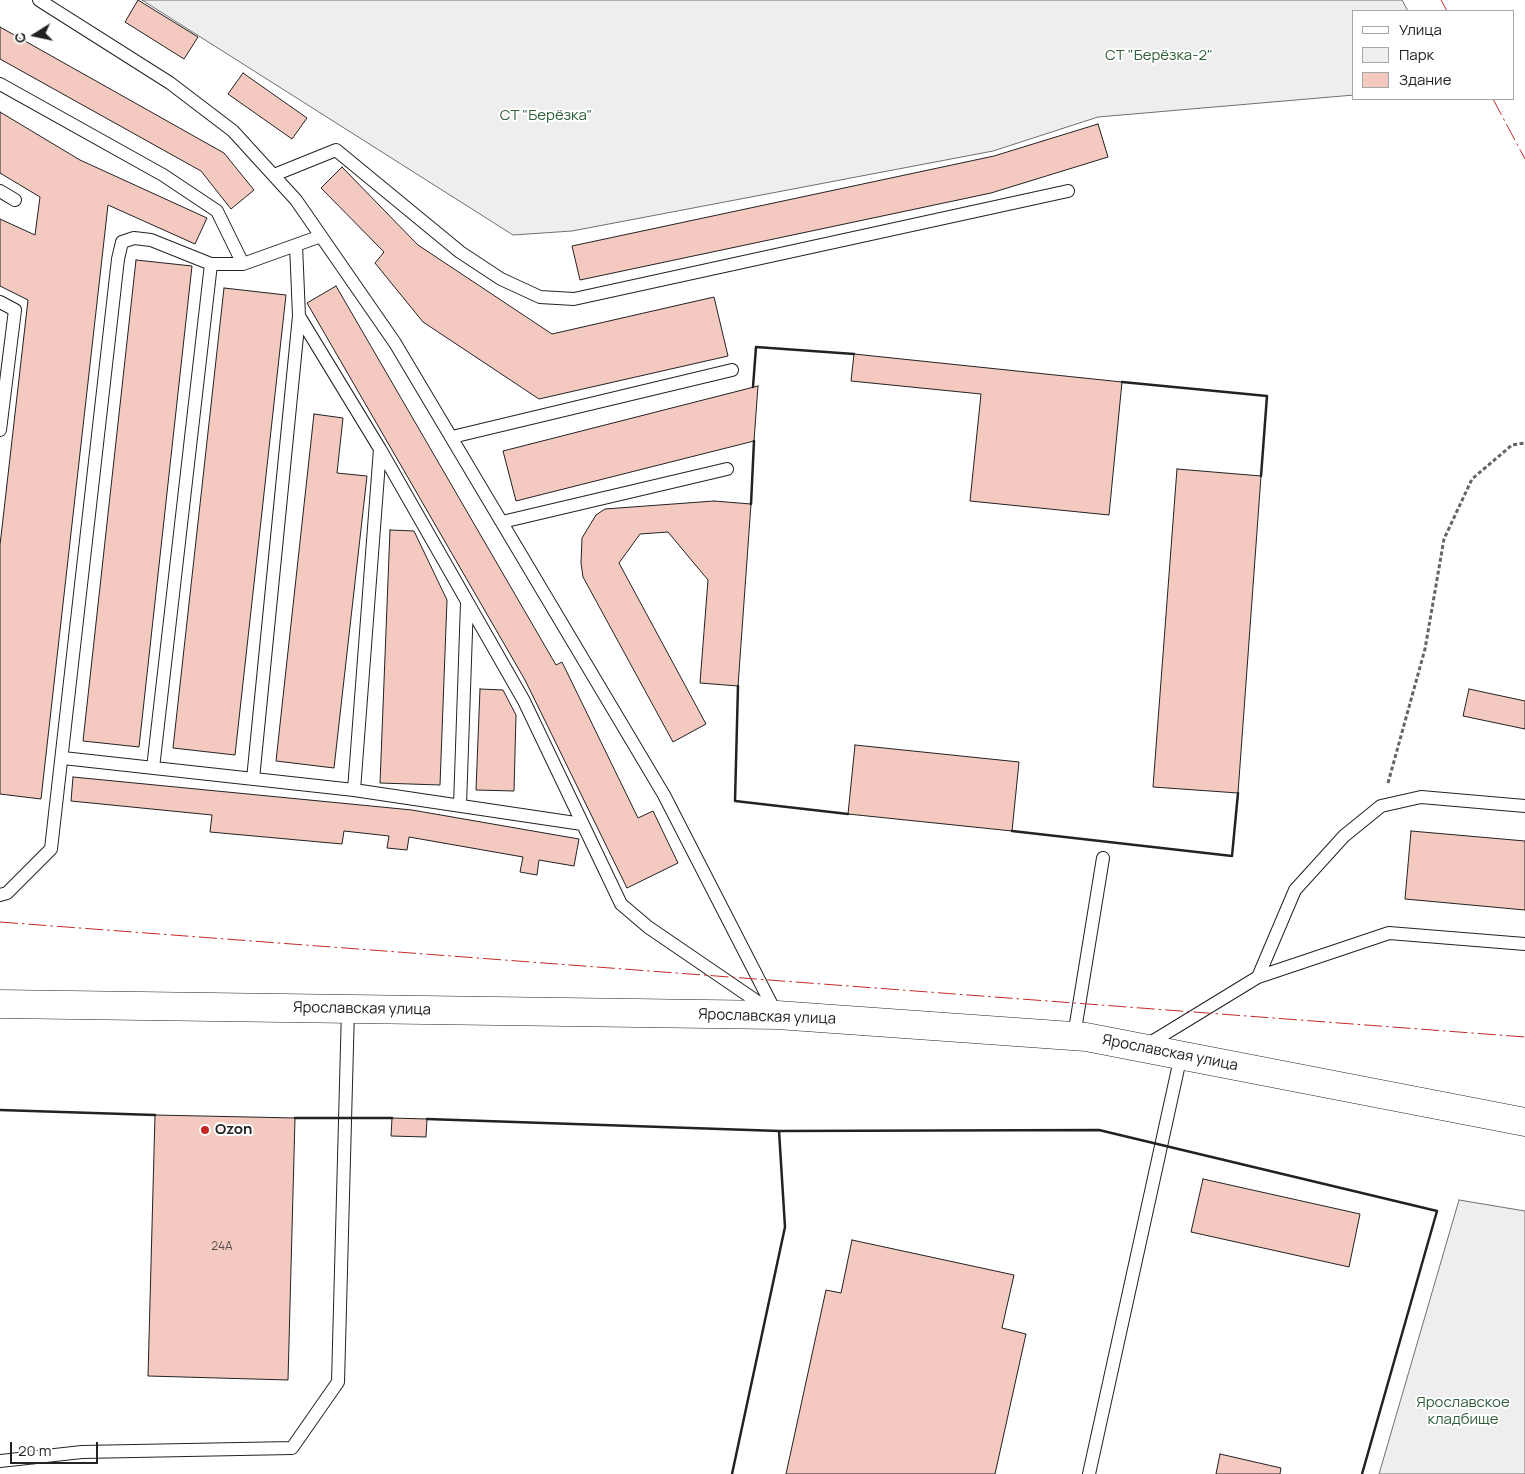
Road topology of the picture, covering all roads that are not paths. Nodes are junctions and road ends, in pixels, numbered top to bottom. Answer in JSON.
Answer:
{"nodes":[{"id":1,"x":39,"y":0,"type":"edge"},
{"id":2,"x":0,"y":84,"type":"edge"},
{"id":3,"x":274,"y":176,"type":"junction"},
{"id":4,"x":0,"y":191,"type":"edge"},
{"id":5,"x":1068,"y":191,"type":"dead end"},
{"id":6,"x":15,"y":200,"type":"dead end"},
{"id":7,"x":321,"y":236,"type":"junction"},
{"id":8,"x":296,"y":245,"type":"junction"},
{"id":9,"x":211,"y":264,"type":"junction"},
{"id":10,"x":243,"y":264,"type":"junction"},
{"id":11,"x":0,"y":302,"type":"edge"},
{"id":12,"x":299,"y":316,"type":"junction"},
{"id":13,"x":4,"y":358,"type":"edge"},
{"id":14,"x":732,"y":370,"type":"dead end"},
{"id":15,"x":0,"y":430,"type":"edge"},
{"id":16,"x":452,"y":437,"type":"junction"},
{"id":17,"x":380,"y":449,"type":"junction"},
{"id":18,"x":727,"y":469,"type":"dead end"},
{"id":19,"x":502,"y":522,"type":"junction"},
{"id":20,"x":466,"y":602,"type":"junction"},
{"id":21,"x":63,"y":758,"type":"junction"},
{"id":22,"x":153,"y":768,"type":"junction"},
{"id":23,"x":253,"y":779,"type":"junction"},
{"id":24,"x":354,"y":790,"type":"junction"},
{"id":25,"x":460,"y":805,"type":"junction"},
{"id":26,"x":1525,"y":806,"type":"edge"},
{"id":27,"x":582,"y":824,"type":"junction"},
{"id":28,"x":1103,"y":858,"type":"dead end"},
{"id":29,"x":0,"y":895,"type":"edge"},
{"id":30,"x":1525,"y":944,"type":"edge"},
{"id":31,"x":1258,"y":977,"type":"junction"},
{"id":32,"x":0,"y":1004,"type":"edge"},
{"id":33,"x":348,"y":1009,"type":"junction"},
{"id":34,"x":777,"y":1015,"type":"junction"},
{"id":35,"x":1074,"y":1036,"type":"junction"},
{"id":36,"x":1142,"y":1048,"type":"junction"},
{"id":37,"x":1181,"y":1055,"type":"junction"},
{"id":38,"x":1525,"y":1122,"type":"edge"},
{"id":39,"x":0,"y":1461,"type":"edge"},
{"id":40,"x":1090,"y":1474,"type":"edge"}],
"edges":[{"from":1,"to":3,"type":"lane"},
{"from":2,"to":10,"type":"lane"},
{"from":3,"to":5,"type":"lane"},
{"from":3,"to":7,"type":"lane"},
{"from":4,"to":6,"type":"lane"},
{"from":7,"to":8,"type":"lane"},
{"from":7,"to":16,"type":"lane"},
{"from":8,"to":10,"type":"lane"},
{"from":8,"to":12,"type":"lane"},
{"from":9,"to":10,"type":"lane"},
{"from":9,"to":21,"type":"lane"},
{"from":9,"to":22,"type":"lane"},
{"from":11,"to":13,"type":"lane"},
{"from":12,"to":17,"type":"lane"},
{"from":12,"to":23,"type":"lane"},
{"from":13,"to":15,"type":"lane"},
{"from":14,"to":16,"type":"lane"},
{"from":16,"to":19,"type":"lane"},
{"from":17,"to":20,"type":"lane"},
{"from":17,"to":24,"type":"lane"},
{"from":18,"to":19,"type":"lane"},
{"from":19,"to":34,"type":"lane"},
{"from":20,"to":25,"type":"lane"},
{"from":20,"to":27,"type":"lane"},
{"from":21,"to":22,"type":"lane"},
{"from":21,"to":29,"type":"lane"},
{"from":22,"to":23,"type":"lane"},
{"from":23,"to":24,"type":"lane"},
{"from":24,"to":25,"type":"lane"},
{"from":25,"to":27,"type":"lane"},
{"from":26,"to":31,"type":"lane"},
{"from":27,"to":34,"type":"lane"},
{"from":28,"to":35,"type":"lane"},
{"from":30,"to":31,"type":"lane"},
{"from":31,"to":36,"type":"lane"},
{"from":32,"to":33,"type":"main road","name":"Ярославская улица"},
{"from":33,"to":34,"type":"main road","name":"Ярославская улица"},
{"from":33,"to":39,"type":"lane"},
{"from":34,"to":35,"type":"main road","name":"Ярославская улица"},
{"from":35,"to":36,"type":"main road","name":"Ярославская улица"},
{"from":36,"to":37,"type":"main road","name":"Ярославская улица"},
{"from":37,"to":38,"type":"main road","name":"Ярославская улица"},
{"from":37,"to":40,"type":"lane"}]}
